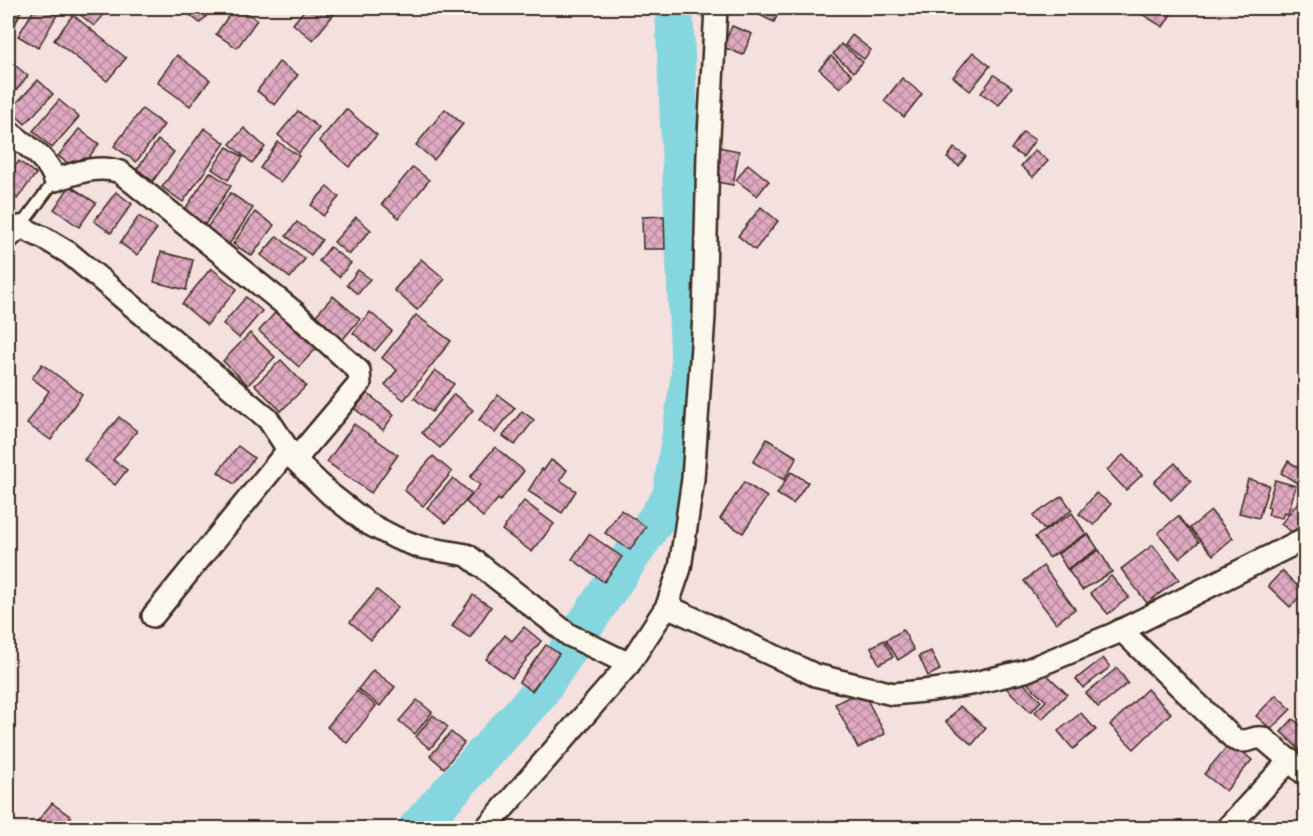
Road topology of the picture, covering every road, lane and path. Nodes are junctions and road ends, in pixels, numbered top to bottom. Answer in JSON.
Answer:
{"nodes":[{"id":1,"x":716,"y":8,"type":"edge"},
{"id":2,"x":8,"y":131,"type":"edge"},
{"id":3,"x":55,"y":180,"type":"junction"},
{"id":4,"x":14,"y":233,"type":"edge"},
{"id":5,"x":292,"y":455,"type":"junction"},
{"id":6,"x":1305,"y":538,"type":"edge"},
{"id":7,"x":667,"y":606,"type":"junction"},
{"id":8,"x":153,"y":616,"type":"dead end"},
{"id":9,"x":1121,"y":630,"type":"junction"},
{"id":10,"x":629,"y":664,"type":"junction"},
{"id":11,"x":1290,"y":760,"type":"junction"},
{"id":12,"x":1305,"y":775,"type":"edge"},
{"id":13,"x":486,"y":828,"type":"edge"},
{"id":14,"x":1227,"y":828,"type":"edge"}],
"edges":[{"from":1,"to":7,"type":"street"},
{"from":2,"to":3,"type":"street"},
{"from":3,"to":4,"type":"lane"},
{"from":3,"to":5,"type":"street"},
{"from":4,"to":5,"type":"street"},
{"from":5,"to":8,"type":"street"},
{"from":5,"to":10,"type":"street"},
{"from":6,"to":9,"type":"street"},
{"from":7,"to":9,"type":"street"},
{"from":7,"to":10,"type":"street"},
{"from":9,"to":11,"type":"street"},
{"from":10,"to":13,"type":"street"},
{"from":11,"to":12,"type":"street"},
{"from":11,"to":14,"type":"street"}]}
